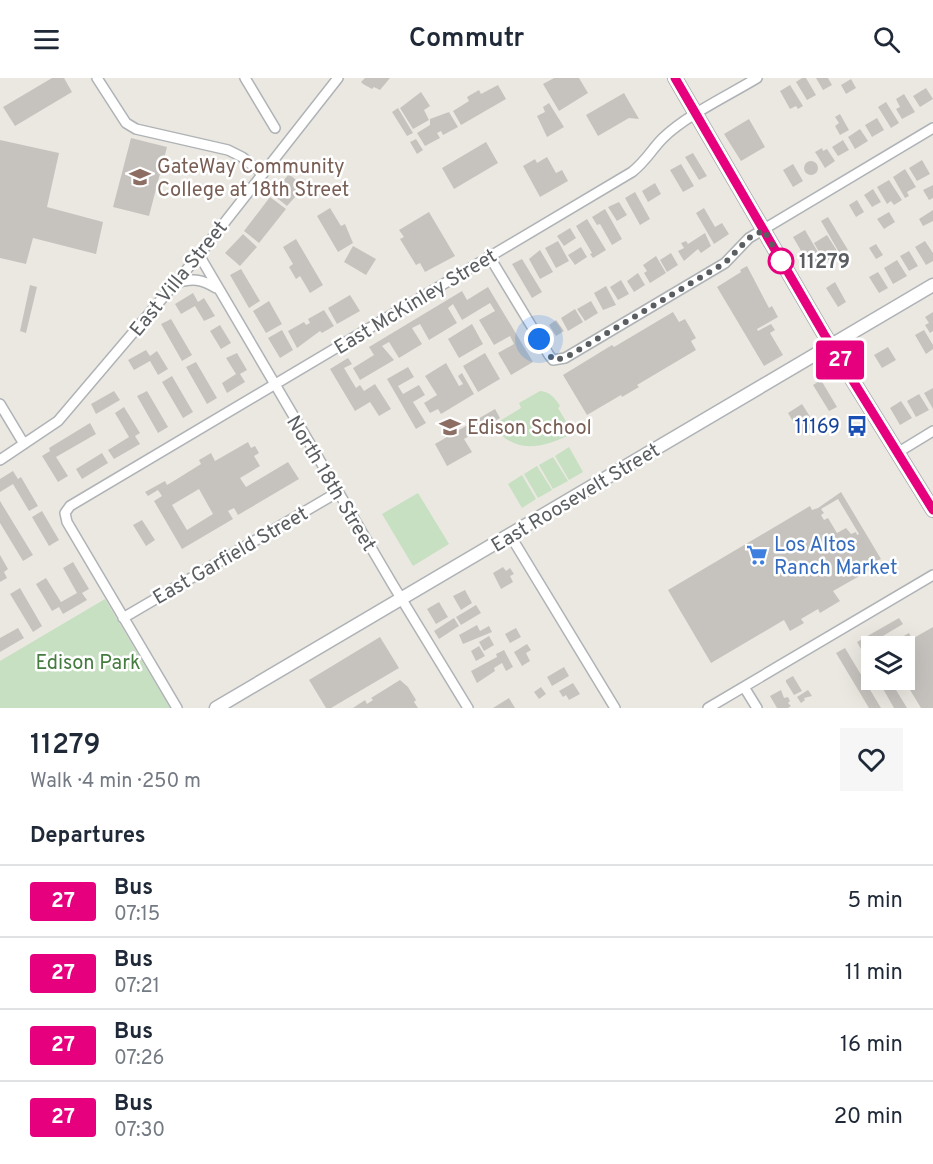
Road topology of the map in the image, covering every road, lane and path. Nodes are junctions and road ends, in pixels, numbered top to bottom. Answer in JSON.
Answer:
{"nodes":[{"id":1,"x":97,"y":78,"type":"edge"},
{"id":2,"x":245,"y":78,"type":"edge"},
{"id":3,"x":338,"y":78,"type":"edge"},
{"id":4,"x":675,"y":78,"type":"edge"},
{"id":5,"x":757,"y":78,"type":"edge"},
{"id":6,"x":696,"y":115,"type":"junction"},
{"id":7,"x":275,"y":128,"type":"dead end"},
{"id":8,"x":933,"y":128,"type":"edge"},
{"id":9,"x":263,"y":174,"type":"junction"},
{"id":10,"x":764,"y":230,"type":"junction"},
{"id":11,"x":199,"y":255,"type":"junction"},
{"id":12,"x":489,"y":256,"type":"junction"},
{"id":13,"x":176,"y":283,"type":"junction"},
{"id":14,"x":933,"y":285,"type":"edge"},
{"id":15,"x":218,"y":289,"type":"junction"},
{"id":16,"x":832,"y":346,"type":"junction"},
{"id":17,"x":274,"y":385,"type":"junction"},
{"id":18,"x":0,"y":404,"type":"edge"},
{"id":19,"x":933,"y":431,"type":"edge"},
{"id":20,"x":24,"y":444,"type":"junction"},
{"id":21,"x":897,"y":453,"type":"junction"},
{"id":22,"x":0,"y":460,"type":"edge"},
{"id":23,"x":338,"y":492,"type":"junction"},
{"id":24,"x":933,"y":510,"type":"edge"},
{"id":25,"x":510,"y":535,"type":"junction"},
{"id":26,"x":933,"y":575,"type":"edge"},
{"id":27,"x":401,"y":599,"type":"junction"},
{"id":28,"x":123,"y":618,"type":"junction"},
{"id":29,"x":744,"y":687,"type":"junction"},
{"id":30,"x":466,"y":707,"type":"edge"},
{"id":31,"x":177,"y":708,"type":"edge"},
{"id":32,"x":216,"y":708,"type":"edge"},
{"id":33,"x":615,"y":708,"type":"edge"},
{"id":34,"x":708,"y":708,"type":"edge"},
{"id":35,"x":757,"y":708,"type":"edge"}],
"edges":[{"from":1,"to":9,"type":"street"},
{"from":2,"to":7,"type":"street"},
{"from":3,"to":9,"type":"street","name":"East Villa Street"},
{"from":4,"to":6,"type":"main road"},
{"from":5,"to":6,"type":"street","name":"East McKinley Street"},
{"from":6,"to":10,"type":"main road"},
{"from":6,"to":12,"type":"street","name":"East McKinley Street"},
{"from":8,"to":10,"type":"street"},
{"from":9,"to":11,"type":"street","name":"East Villa Street"},
{"from":10,"to":12,"type":"street"},
{"from":10,"to":16,"type":"main road"},
{"from":11,"to":13,"type":"street","name":"East Villa Street"},
{"from":11,"to":15,"type":"street","name":"North 18th Street"},
{"from":12,"to":17,"type":"street","name":"East McKinley Street"},
{"from":13,"to":15,"type":"street"},
{"from":13,"to":20,"type":"street","name":"East Villa Street"},
{"from":14,"to":16,"type":"street","name":"East Roosevelt Street"},
{"from":15,"to":17,"type":"street","name":"North 18th Street"},
{"from":16,"to":21,"type":"main road"},
{"from":16,"to":25,"type":"street","name":"East Roosevelt Street"},
{"from":17,"to":23,"type":"street","name":"North 18th Street"},
{"from":17,"to":28,"type":"street","name":"East McKinley Street"},
{"from":18,"to":20,"type":"street"},
{"from":19,"to":21,"type":"street"},
{"from":20,"to":22,"type":"street","name":"East Villa Street"},
{"from":21,"to":24,"type":"main road"},
{"from":23,"to":27,"type":"street","name":"North 18th Street"},
{"from":23,"to":28,"type":"street","name":"East Garfield Street"},
{"from":25,"to":27,"type":"street","name":"East Roosevelt Street"},
{"from":25,"to":33,"type":"street"},
{"from":26,"to":29,"type":"street"},
{"from":27,"to":30,"type":"street","name":"North 18th Street"},
{"from":27,"to":32,"type":"street","name":"East Roosevelt Street"},
{"from":28,"to":31,"type":"street"},
{"from":29,"to":34,"type":"street"},
{"from":29,"to":35,"type":"street"}]}
